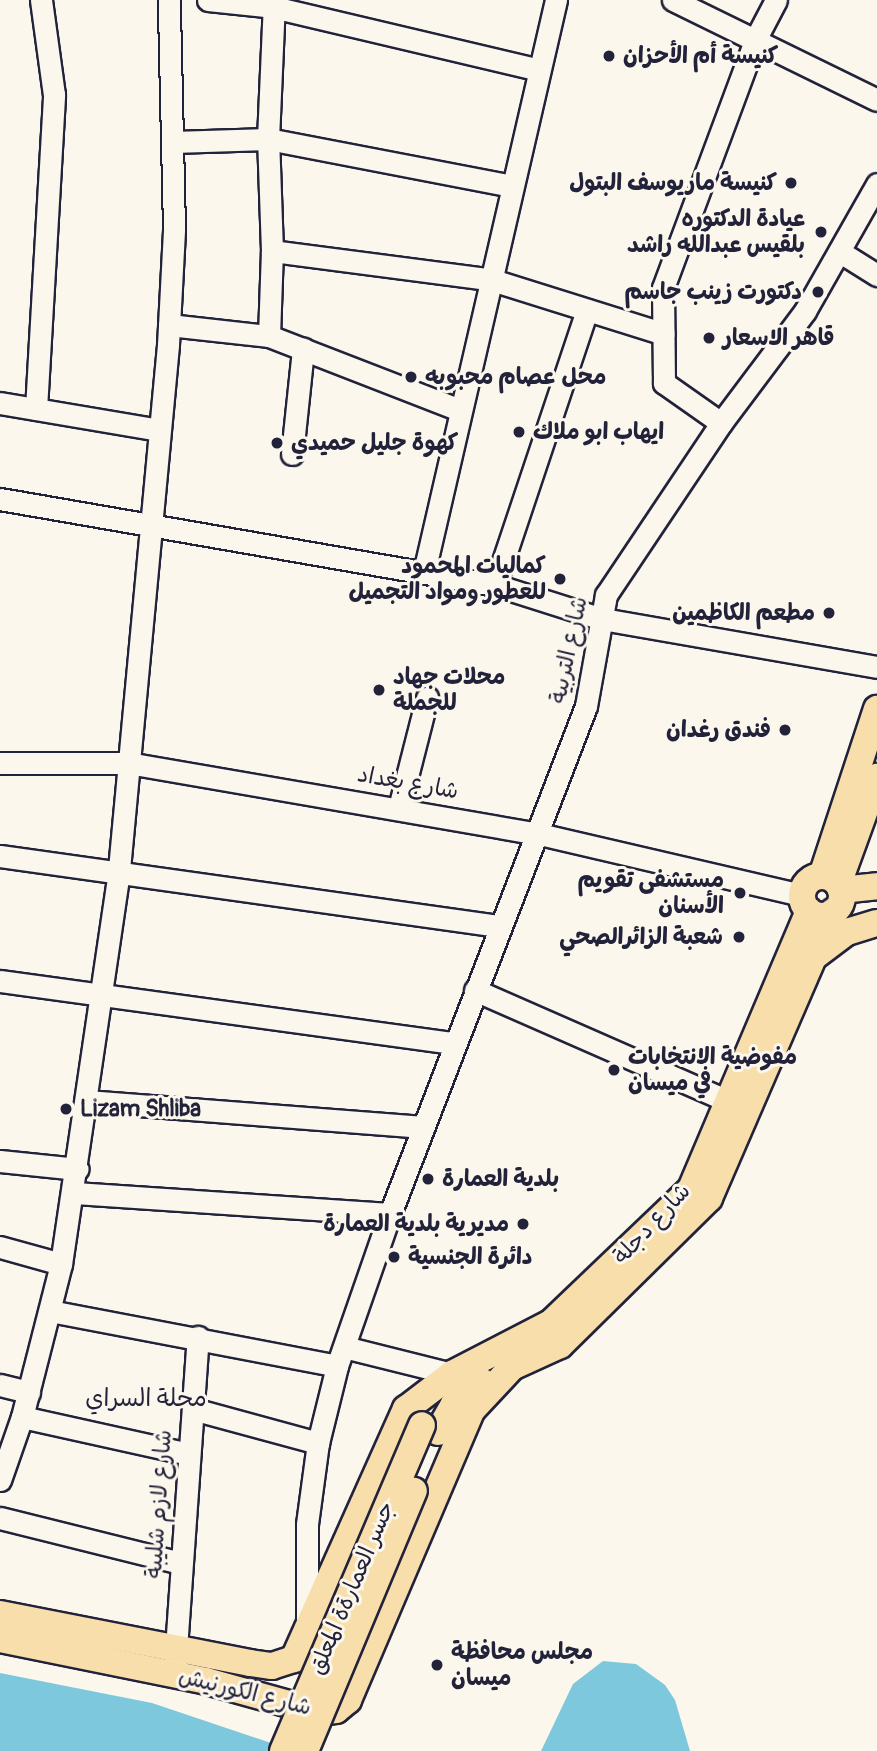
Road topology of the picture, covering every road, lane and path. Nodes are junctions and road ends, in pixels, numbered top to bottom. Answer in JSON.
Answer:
{"nodes":[{"id":1,"x":41,"y":0,"type":"edge"},
{"id":2,"x":169,"y":0,"type":"edge"},
{"id":3,"x":208,"y":0,"type":"edge"},
{"id":4,"x":556,"y":0,"type":"edge"},
{"id":5,"x":673,"y":0,"type":"edge"},
{"id":6,"x":776,"y":0,"type":"edge"},
{"id":7,"x":274,"y":4,"type":"edge"},
{"id":8,"x":755,"y":40,"type":"junction"},
{"id":9,"x":539,"y":70,"type":"junction"},
{"id":10,"x":877,"y":100,"type":"edge"},
{"id":11,"x":268,"y":139,"type":"junction"},
{"id":12,"x":173,"y":142,"type":"junction"},
{"id":13,"x":877,"y":184,"type":"edge"},
{"id":14,"x":512,"y":186,"type":"junction"},
{"id":15,"x":272,"y":251,"type":"junction"},
{"id":16,"x":840,"y":252,"type":"junction"},
{"id":17,"x":877,"y":275,"type":"edge"},
{"id":18,"x":489,"y":279,"type":"junction"},
{"id":19,"x":587,"y":310,"type":"junction"},
{"id":20,"x":169,"y":325,"type":"junction"},
{"id":21,"x":664,"y":334,"type":"junction"},
{"id":22,"x":269,"y":336,"type":"junction"},
{"id":23,"x":303,"y":349,"type":"junction"},
{"id":24,"x":0,"y":403,"type":"edge"},
{"id":25,"x":36,"y":409,"type":"junction"},
{"id":26,"x":460,"y":410,"type":"junction"},
{"id":27,"x":721,"y":423,"type":"junction"},
{"id":28,"x":159,"y":430,"type":"junction"},
{"id":29,"x":292,"y":454,"type":"dead end"},
{"id":30,"x":0,"y":499,"type":"edge"},
{"id":31,"x":149,"y":524,"type":"junction"},
{"id":32,"x":424,"y":572,"type":"junction"},
{"id":33,"x":495,"y":585,"type":"junction"},
{"id":34,"x":602,"y":619,"type":"junction"},
{"id":35,"x":877,"y":667,"type":"edge"},
{"id":36,"x":427,"y":698,"type":"dead end"},
{"id":37,"x":877,"y":709,"type":"edge"},
{"id":38,"x":128,"y":763,"type":"junction"},
{"id":39,"x":0,"y":764,"type":"edge"},
{"id":40,"x":877,"y":777,"type":"edge"},
{"id":41,"x":399,"y":808,"type":"junction"},
{"id":42,"x":535,"y":833,"type":"junction"},
{"id":43,"x":0,"y":856,"type":"edge"},
{"id":44,"x":118,"y":869,"type":"junction"},
{"id":45,"x":877,"y":886,"type":"edge"},
{"id":46,"x":826,"y":897,"type":"junction"},
{"id":47,"x":877,"y":906,"type":"edge"},
{"id":48,"x":877,"y":923,"type":"edge"},
{"id":49,"x":499,"y":926,"type":"junction"},
{"id":50,"x":815,"y":956,"type":"junction"},
{"id":51,"x":0,"y":981,"type":"edge"},
{"id":52,"x":475,"y":990,"type":"junction"},
{"id":53,"x":99,"y":995,"type":"junction"},
{"id":54,"x":454,"y":1043,"type":"junction"},
{"id":55,"x":88,"y":1101,"type":"junction"},
{"id":56,"x":728,"y":1101,"type":"junction"},
{"id":57,"x":423,"y":1127,"type":"junction"},
{"id":58,"x":0,"y":1161,"type":"edge"},
{"id":59,"x":78,"y":1169,"type":"junction"},
{"id":60,"x":74,"y":1193,"type":"junction"},
{"id":61,"x":390,"y":1214,"type":"junction"},
{"id":62,"x":0,"y":1247,"type":"edge"},
{"id":63,"x":61,"y":1265,"type":"junction"},
{"id":64,"x":50,"y":1311,"type":"junction"},
{"id":65,"x":198,"y":1337,"type":"junction"},
{"id":66,"x":340,"y":1356,"type":"junction"},
{"id":67,"x":445,"y":1378,"type":"junction"},
{"id":68,"x":0,"y":1385,"type":"edge"},
{"id":69,"x":29,"y":1392,"type":"junction"},
{"id":70,"x":193,"y":1409,"type":"junction"},
{"id":71,"x":22,"y":1417,"type":"junction"},
{"id":72,"x":437,"y":1437,"type":"junction"},
{"id":73,"x":318,"y":1443,"type":"junction"},
{"id":74,"x":189,"y":1454,"type":"junction"},
{"id":75,"x":0,"y":1480,"type":"edge"},
{"id":76,"x":0,"y":1518,"type":"edge"},
{"id":77,"x":180,"y":1563,"type":"junction"},
{"id":78,"x":0,"y":1614,"type":"edge"},
{"id":79,"x":307,"y":1636,"type":"junction"},
{"id":80,"x":0,"y":1639,"type":"edge"},
{"id":81,"x":176,"y":1647,"type":"junction"},
{"id":82,"x":174,"y":1675,"type":"junction"},
{"id":83,"x":282,"y":1751,"type":"edge"},
{"id":84,"x":305,"y":1751,"type":"edge"}],
"edges":[{"from":1,"to":25,"type":"street"},
{"from":2,"to":12,"type":"street"},
{"from":3,"to":7,"type":"street"},
{"from":4,"to":9,"type":"street"},
{"from":5,"to":8,"type":"street"},
{"from":6,"to":8,"type":"street"},
{"from":7,"to":9,"type":"street"},
{"from":7,"to":11,"type":"street"},
{"from":8,"to":10,"type":"street"},
{"from":8,"to":21,"type":"street"},
{"from":9,"to":14,"type":"street"},
{"from":11,"to":12,"type":"street"},
{"from":11,"to":14,"type":"street"},
{"from":11,"to":15,"type":"street"},
{"from":12,"to":20,"type":"street"},
{"from":13,"to":16,"type":"street","name":"شارع التربية"},
{"from":14,"to":18,"type":"street"},
{"from":15,"to":18,"type":"street"},
{"from":15,"to":22,"type":"street"},
{"from":16,"to":17,"type":"street"},
{"from":16,"to":27,"type":"street","name":"شارع التربية"},
{"from":18,"to":19,"type":"street"},
{"from":18,"to":26,"type":"street"},
{"from":19,"to":21,"type":"street"},
{"from":19,"to":33,"type":"street"},
{"from":20,"to":22,"type":"street"},
{"from":20,"to":28,"type":"street"},
{"from":21,"to":27,"type":"street"},
{"from":22,"to":23,"type":"street"},
{"from":23,"to":26,"type":"street"},
{"from":23,"to":29,"type":"street"},
{"from":24,"to":25,"type":"street"},
{"from":25,"to":28,"type":"street"},
{"from":26,"to":32,"type":"street"},
{"from":27,"to":34,"type":"street","name":"شارع التربية"},
{"from":28,"to":31,"type":"street"},
{"from":30,"to":31,"type":"street"},
{"from":31,"to":32,"type":"street"},
{"from":31,"to":38,"type":"street"},
{"from":32,"to":33,"type":"street"},
{"from":33,"to":34,"type":"street"},
{"from":34,"to":35,"type":"street"},
{"from":34,"to":42,"type":"street","name":"شارع التربية"},
{"from":36,"to":41,"type":"street"},
{"from":37,"to":46,"type":"main road","name":"شارع دجلة"},
{"from":38,"to":39,"type":"street","name":"شارع بغداد"},
{"from":38,"to":41,"type":"street","name":"شارع بغداد"},
{"from":38,"to":44,"type":"street"},
{"from":40,"to":46,"type":"main road","name":"شارع دجلة"},
{"from":41,"to":42,"type":"street","name":"شارع بغداد"},
{"from":42,"to":46,"type":"street","name":"شارع بغداد"},
{"from":42,"to":49,"type":"street","name":"شارع التربية"},
{"from":43,"to":44,"type":"street"},
{"from":44,"to":49,"type":"street"},
{"from":44,"to":53,"type":"street"},
{"from":45,"to":46,"type":"main road"},
{"from":46,"to":47,"type":"main road"},
{"from":46,"to":50,"type":"main road","name":"شارع دجلة"},
{"from":46,"to":56,"type":"main road","name":"شارع دجلة"},
{"from":48,"to":50,"type":"main road"},
{"from":49,"to":52,"type":"street","name":"شارع التربية"},
{"from":50,"to":72,"type":"main road","name":"شارع دجلة"},
{"from":51,"to":53,"type":"street"},
{"from":52,"to":54,"type":"street","name":"شارع التربية"},
{"from":52,"to":56,"type":"street"},
{"from":53,"to":54,"type":"street"},
{"from":53,"to":55,"type":"street"},
{"from":54,"to":57,"type":"street","name":"شارع التربية"},
{"from":55,"to":57,"type":"street"},
{"from":55,"to":59,"type":"street"},
{"from":56,"to":67,"type":"main road","name":"شارع دجلة"},
{"from":57,"to":61,"type":"street","name":"شارع التربية"},
{"from":58,"to":59,"type":"street"},
{"from":59,"to":60,"type":"street"},
{"from":60,"to":61,"type":"street"},
{"from":60,"to":63,"type":"street"},
{"from":61,"to":66,"type":"street","name":"شارع التربية"},
{"from":62,"to":63,"type":"street"},
{"from":63,"to":64,"type":"street"},
{"from":64,"to":65,"type":"street"},
{"from":64,"to":69,"type":"street"},
{"from":65,"to":66,"type":"street"},
{"from":65,"to":70,"type":"street","name":"شارع لازم شليبة"},
{"from":66,"to":67,"type":"street"},
{"from":66,"to":73,"type":"street","name":"شارع التربية"},
{"from":67,"to":72,"type":"main road"},
{"from":67,"to":79,"type":"main road","name":"شارع دجلة"},
{"from":68,"to":69,"type":"street"},
{"from":69,"to":71,"type":"street"},
{"from":70,"to":73,"type":"street"},
{"from":70,"to":74,"type":"street","name":"شارع لازم شليبة"},
{"from":71,"to":74,"type":"street"},
{"from":71,"to":75,"type":"street"},
{"from":72,"to":82,"type":"main road","name":"شارع الكورنيش"},
{"from":72,"to":83,"type":"main road","name":"جسر العمارةة المعلق","bridge":true},
{"from":72,"to":84,"type":"main road","bridge":true},
{"from":73,"to":79,"type":"street","name":"شارع التربية"},
{"from":74,"to":77,"type":"street","name":"شارع لازم شليبة"},
{"from":76,"to":77,"type":"street"},
{"from":77,"to":81,"type":"street","name":"شارع لازم شليبة"},
{"from":78,"to":81,"type":"main road","name":"شارع دجلة"},
{"from":79,"to":81,"type":"main road","name":"شارع دجلة"},
{"from":80,"to":82,"type":"main road","name":"شارع الكورنيش"},
{"from":81,"to":82,"type":"street","name":"شارع لازم شليبة"}]}
